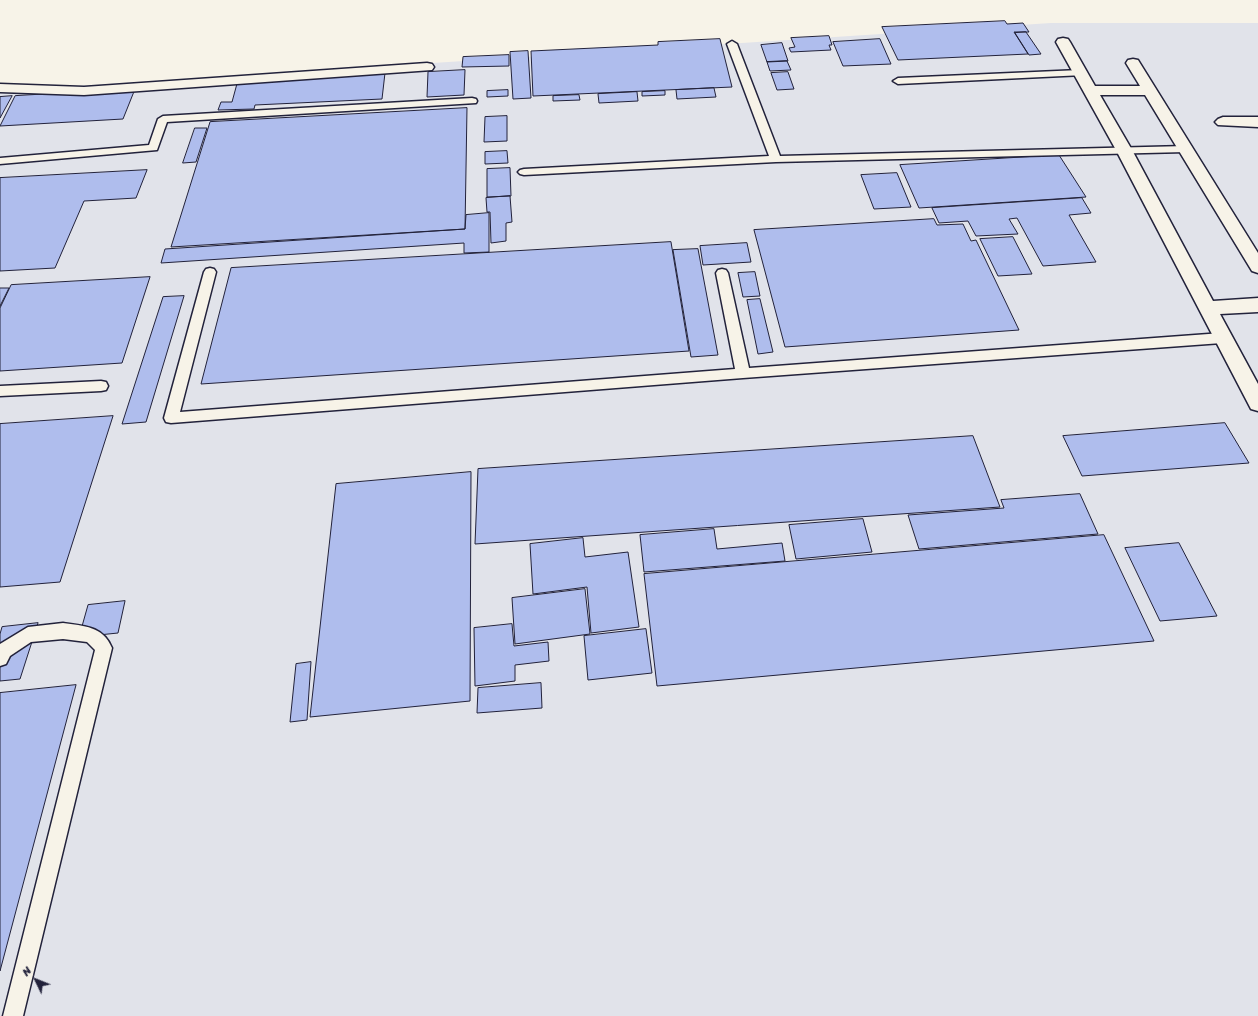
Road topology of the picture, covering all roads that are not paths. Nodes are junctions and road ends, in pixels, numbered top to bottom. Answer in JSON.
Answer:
{"nodes":[{"id":1,"x":1063,"y":42,"type":"dead end"},
{"id":2,"x":732,"y":44,"type":"dead end"},
{"id":3,"x":1133,"y":63,"type":"dead end"},
{"id":4,"x":427,"y":67,"type":"dead end"},
{"id":5,"x":1080,"y":73,"type":"junction"},
{"id":6,"x":898,"y":81,"type":"dead end"},
{"id":7,"x":0,"y":88,"type":"edge"},
{"id":8,"x":1089,"y":90,"type":"junction"},
{"id":9,"x":1150,"y":91,"type":"junction"},
{"id":10,"x":472,"y":102,"type":"dead end"},
{"id":11,"x":1223,"y":122,"type":"dead end"},
{"id":12,"x":1258,"y":122,"type":"edge"},
{"id":13,"x":1186,"y":149,"type":"junction"},
{"id":14,"x":1124,"y":150,"type":"junction"},
{"id":15,"x":776,"y":159,"type":"junction"},
{"id":16,"x":0,"y":161,"type":"edge"},
{"id":17,"x":524,"y":172,"type":"dead end"},
{"id":18,"x":1258,"y":267,"type":"edge"},
{"id":19,"x":210,"y":272,"type":"dead end"},
{"id":20,"x":722,"y":274,"type":"dead end"},
{"id":21,"x":1258,"y":306,"type":"edge"},
{"id":22,"x":1207,"y":308,"type":"junction"},
{"id":23,"x":1222,"y":338,"type":"junction"},
{"id":24,"x":743,"y":373,"type":"junction"},
{"id":25,"x":101,"y":386,"type":"dead end"},
{"id":26,"x":0,"y":391,"type":"edge"},
{"id":27,"x":1258,"y":403,"type":"edge"},
{"id":28,"x":0,"y":658,"type":"edge"},
{"id":29,"x":13,"y":1016,"type":"edge"}],
"edges":[{"from":1,"to":5,"type":"street"},
{"from":2,"to":15,"type":"lane"},
{"from":3,"to":9,"type":"street"},
{"from":4,"to":7,"type":"street"},
{"from":5,"to":6,"type":"lane"},
{"from":5,"to":8,"type":"street"},
{"from":8,"to":9,"type":"street"},
{"from":8,"to":14,"type":"street"},
{"from":9,"to":13,"type":"street"},
{"from":10,"to":16,"type":"lane"},
{"from":11,"to":12,"type":"street"},
{"from":13,"to":14,"type":"lane"},
{"from":13,"to":18,"type":"street"},
{"from":14,"to":15,"type":"lane"},
{"from":14,"to":22,"type":"street"},
{"from":15,"to":17,"type":"lane"},
{"from":19,"to":24,"type":"lane"},
{"from":20,"to":24,"type":"lane"},
{"from":21,"to":22,"type":"street"},
{"from":22,"to":23,"type":"street"},
{"from":23,"to":24,"type":"lane"},
{"from":23,"to":27,"type":"street"},
{"from":25,"to":26,"type":"lane"},
{"from":28,"to":29,"type":"lane"}]}
